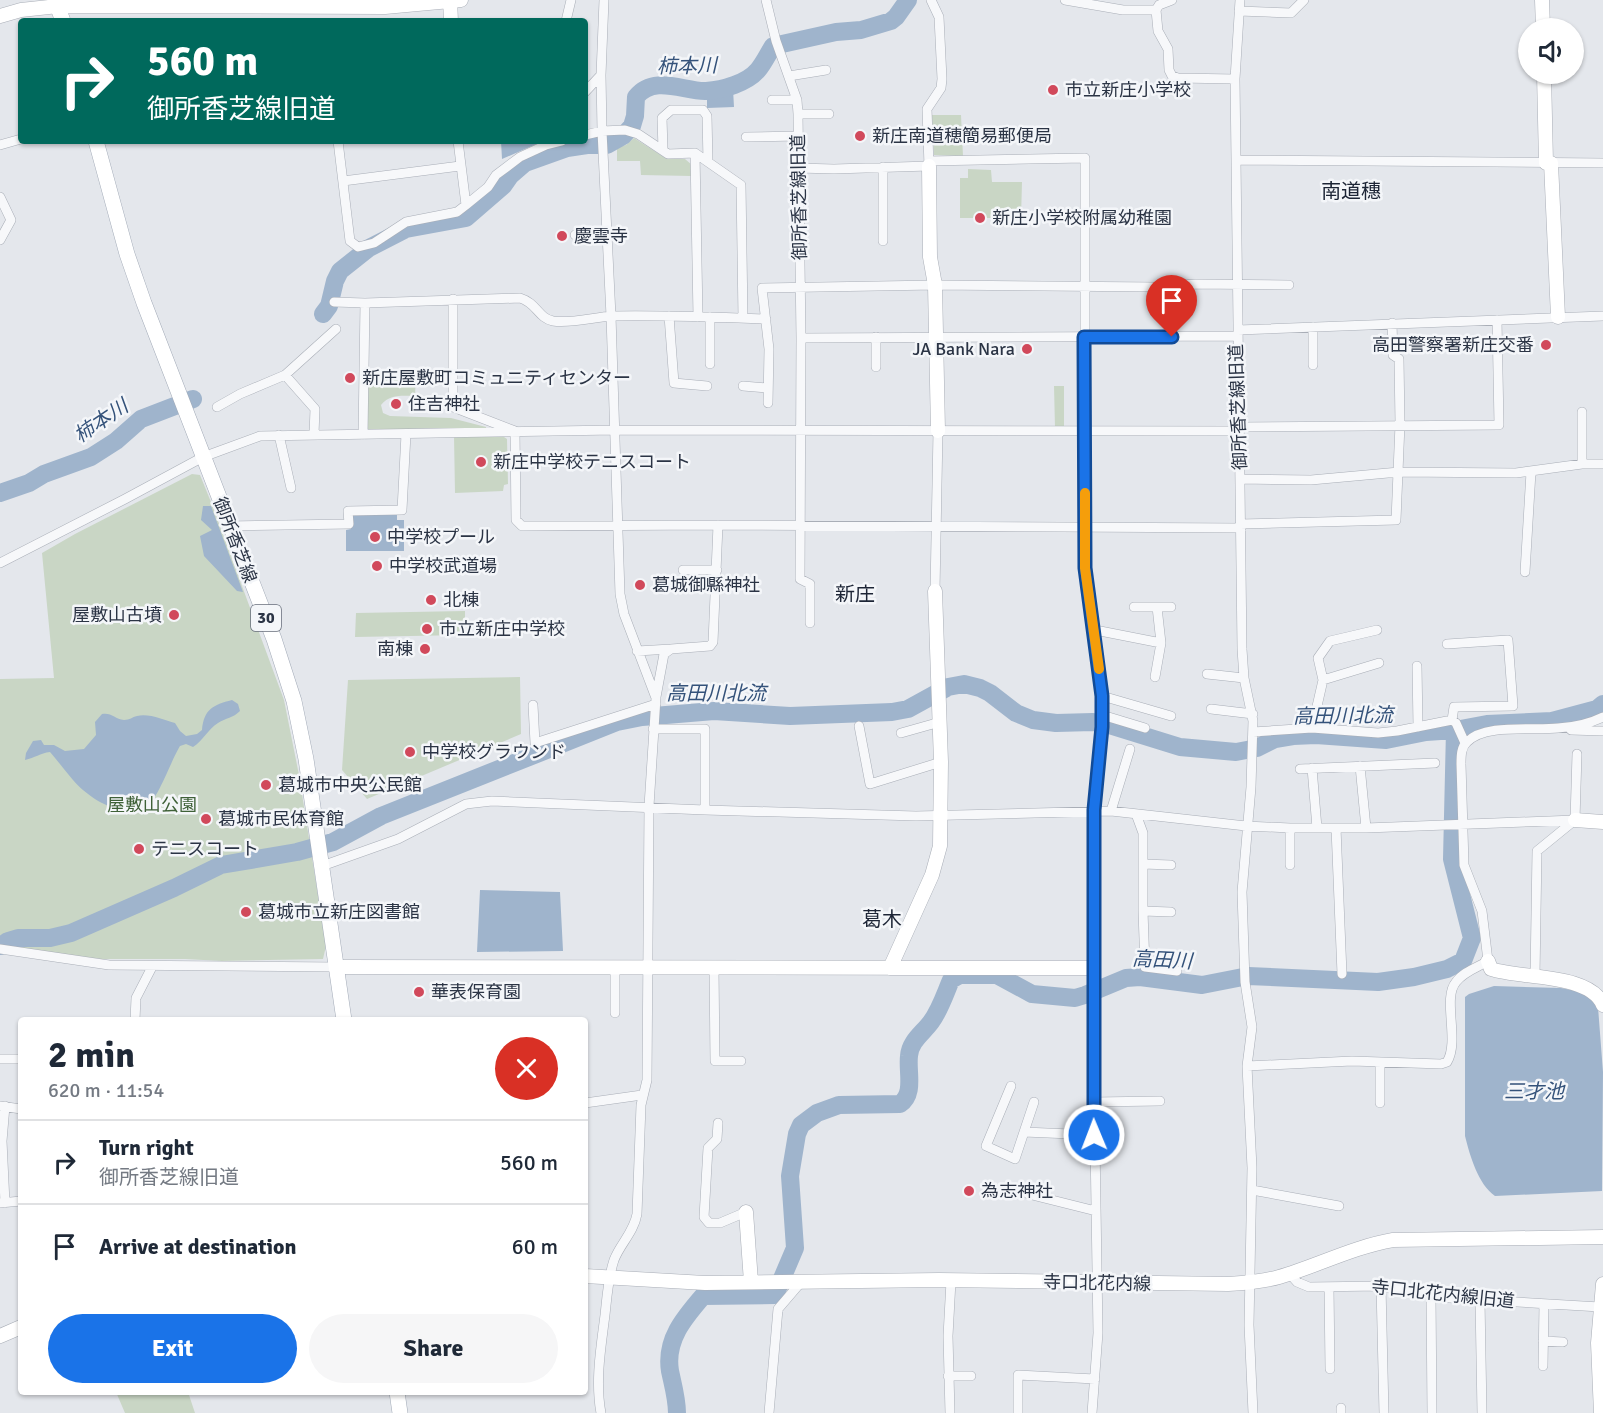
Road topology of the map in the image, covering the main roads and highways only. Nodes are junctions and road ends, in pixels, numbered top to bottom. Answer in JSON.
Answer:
{"nodes":[{"id":1,"x":56,"y":3,"type":"edge"},
{"id":2,"x":62,"y":18,"type":"edge"},
{"id":3,"x":97,"y":144,"type":"edge"},
{"id":4,"x":344,"y":1017,"type":"edge"},
{"id":5,"x":397,"y":1395,"type":"edge"},
{"id":6,"x":400,"y":1413,"type":"edge"}],
"edges":[{"from":1,"to":2,"type":"main road"},
{"from":3,"to":4,"type":"main road","name":"御所香芝線","number":"30"},
{"from":5,"to":6,"type":"main road"}]}
